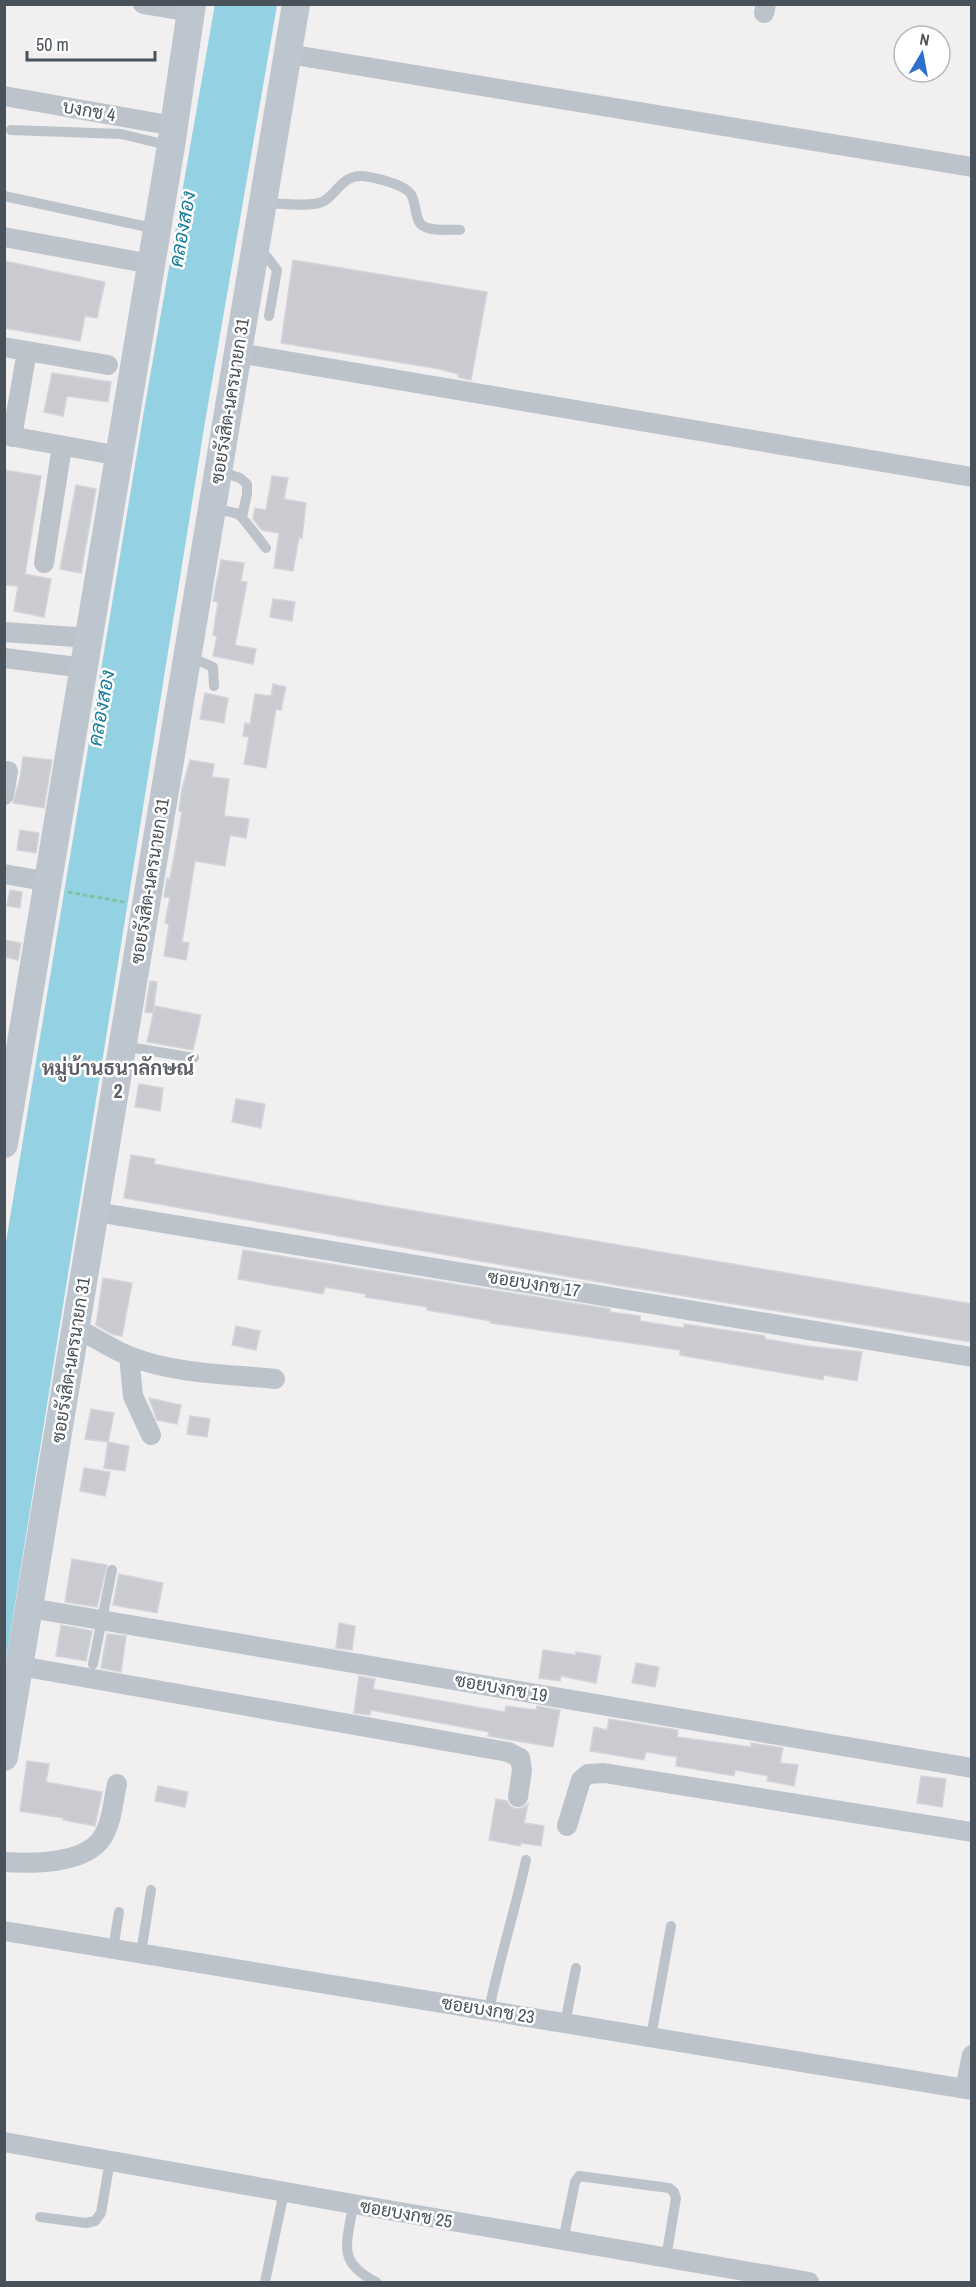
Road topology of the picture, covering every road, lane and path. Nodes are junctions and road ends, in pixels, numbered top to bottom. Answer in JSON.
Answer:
{"nodes":[{"id":1,"x":142,"y":4,"type":"edge"},
{"id":2,"x":296,"y":4,"type":"edge"},
{"id":3,"x":191,"y":8,"type":"edge"},
{"id":4,"x":288,"y":54,"type":"junction"},
{"id":5,"x":4,"y":96,"type":"edge"},
{"id":6,"x":11,"y":130,"type":"dead end"},
{"id":7,"x":173,"y":136,"type":"junction"},
{"id":8,"x":972,"y":167,"type":"edge"},
{"id":9,"x":4,"y":196,"type":"edge"},
{"id":10,"x":263,"y":202,"type":"junction"},
{"id":11,"x":157,"y":229,"type":"junction"},
{"id":12,"x":460,"y":230,"type":"dead end"},
{"id":13,"x":4,"y":237,"type":"edge"},
{"id":14,"x":255,"y":252,"type":"junction"},
{"id":15,"x":152,"y":264,"type":"junction"},
{"id":16,"x":269,"y":316,"type":"dead end"},
{"id":17,"x":4,"y":347,"type":"edge"},
{"id":18,"x":27,"y":351,"type":"junction"},
{"id":19,"x":238,"y":353,"type":"junction"},
{"id":20,"x":108,"y":365,"type":"dead end"},
{"id":21,"x":8,"y":436,"type":"edge"},
{"id":22,"x":62,"y":446,"type":"junction"},
{"id":23,"x":120,"y":456,"type":"junction"},
{"id":24,"x":219,"y":471,"type":"junction"},
{"id":25,"x":972,"y":477,"type":"edge"},
{"id":26,"x":212,"y":509,"type":"junction"},
{"id":27,"x":242,"y":517,"type":"junction"},
{"id":28,"x":266,"y":548,"type":"dead end"},
{"id":29,"x":44,"y":563,"type":"dead end"},
{"id":30,"x":4,"y":632,"type":"edge"},
{"id":31,"x":90,"y":638,"type":"junction"},
{"id":32,"x":188,"y":656,"type":"junction"},
{"id":33,"x":4,"y":658,"type":"edge"},
{"id":34,"x":85,"y":668,"type":"junction"},
{"id":35,"x":214,"y":686,"type":"dead end"},
{"id":36,"x":8,"y":771,"type":"dead end"},
{"id":37,"x":4,"y":795,"type":"edge"},
{"id":38,"x":4,"y":874,"type":"edge"},
{"id":39,"x":55,"y":887,"type":"junction"},
{"id":40,"x":132,"y":904,"type":"dead end"},
{"id":41,"x":123,"y":1046,"type":"junction"},
{"id":42,"x":194,"y":1058,"type":"dead end"},
{"id":43,"x":4,"y":1144,"type":"edge"},
{"id":44,"x":96,"y":1212,"type":"junction"},
{"id":45,"x":76,"y":1328,"type":"junction"},
{"id":46,"x":129,"y":1356,"type":"junction"},
{"id":47,"x":972,"y":1357,"type":"edge"},
{"id":48,"x":275,"y":1379,"type":"dead end"},
{"id":49,"x":152,"y":1435,"type":"dead end"},
{"id":50,"x":112,"y":1569,"type":"dead end"},
{"id":51,"x":30,"y":1608,"type":"junction"},
{"id":52,"x":103,"y":1621,"type":"junction"},
{"id":53,"x":93,"y":1664,"type":"dead end"},
{"id":54,"x":20,"y":1666,"type":"junction"},
{"id":55,"x":4,"y":1757,"type":"edge"},
{"id":56,"x":972,"y":1768,"type":"edge"},
{"id":57,"x":117,"y":1784,"type":"dead end"},
{"id":58,"x":518,"y":1797,"type":"dead end"},
{"id":59,"x":567,"y":1826,"type":"dead end"},
{"id":60,"x":972,"y":1832,"type":"edge"},
{"id":61,"x":526,"y":1860,"type":"dead end"},
{"id":62,"x":4,"y":1862,"type":"edge"},
{"id":63,"x":151,"y":1890,"type":"dead end"},
{"id":64,"x":119,"y":1912,"type":"dead end"},
{"id":65,"x":671,"y":1926,"type":"dead end"},
{"id":66,"x":4,"y":1931,"type":"edge"},
{"id":67,"x":113,"y":1949,"type":"junction"},
{"id":68,"x":141,"y":1953,"type":"junction"},
{"id":69,"x":576,"y":1968,"type":"dead end"},
{"id":70,"x":489,"y":2010,"type":"junction"},
{"id":71,"x":565,"y":2023,"type":"junction"},
{"id":72,"x":651,"y":2037,"type":"junction"},
{"id":73,"x":972,"y":2055,"type":"edge"},
{"id":74,"x":968,"y":2089,"type":"edge"},
{"id":75,"x":4,"y":2142,"type":"edge"},
{"id":76,"x":110,"y":2161,"type":"junction"},
{"id":77,"x":284,"y":2192,"type":"junction"},
{"id":78,"x":353,"y":2204,"type":"junction"},
{"id":79,"x":40,"y":2217,"type":"dead end"},
{"id":80,"x":563,"y":2241,"type":"junction"},
{"id":81,"x":666,"y":2258,"type":"junction"},
{"id":82,"x":265,"y":2283,"type":"edge"},
{"id":83,"x":376,"y":2283,"type":"edge"},
{"id":84,"x":809,"y":2283,"type":"edge"}],
"edges":[{"from":1,"to":3,"type":"street"},
{"from":2,"to":4,"type":"street","name":"ซอยรังสิต-นครนายก 31"},
{"from":3,"to":7,"type":"street"},
{"from":4,"to":8,"type":"street"},
{"from":4,"to":10,"type":"street","name":"ซอยรังสิต-นครนายก 31"},
{"from":5,"to":7,"type":"street","name":"บงกช 4"},
{"from":6,"to":7,"type":"lane"},
{"from":7,"to":11,"type":"street"},
{"from":9,"to":11,"type":"lane"},
{"from":10,"to":12,"type":"lane"},
{"from":10,"to":14,"type":"street","name":"ซอยรังสิต-นครนายก 31"},
{"from":11,"to":15,"type":"street"},
{"from":13,"to":15,"type":"street"},
{"from":14,"to":16,"type":"lane"},
{"from":14,"to":19,"type":"street","name":"ซอยรังสิต-นครนายก 31"},
{"from":15,"to":23,"type":"street"},
{"from":17,"to":18,"type":"street"},
{"from":18,"to":20,"type":"street"},
{"from":18,"to":21,"type":"street"},
{"from":19,"to":24,"type":"street","name":"ซอยรังสิต-นครนายก 31"},
{"from":19,"to":25,"type":"street"},
{"from":21,"to":22,"type":"street"},
{"from":22,"to":23,"type":"street"},
{"from":22,"to":29,"type":"street"},
{"from":23,"to":31,"type":"street"},
{"from":24,"to":26,"type":"street","name":"ซอยรังสิต-นครนายก 31"},
{"from":24,"to":27,"type":"lane"},
{"from":26,"to":27,"type":"lane"},
{"from":26,"to":32,"type":"street","name":"ซอยรังสิต-นครนายก 31"},
{"from":27,"to":28,"type":"lane"},
{"from":30,"to":31,"type":"street"},
{"from":31,"to":34,"type":"street"},
{"from":32,"to":35,"type":"lane"},
{"from":32,"to":41,"type":"street","name":"ซอยรังสิต-นครนายก 31"},
{"from":33,"to":34,"type":"street"},
{"from":34,"to":39,"type":"street"},
{"from":36,"to":37,"type":"street"},
{"from":38,"to":39,"type":"street"},
{"from":39,"to":40,"type":"path"},
{"from":39,"to":43,"type":"street"},
{"from":41,"to":42,"type":"lane"},
{"from":41,"to":44,"type":"street","name":"ซอยรังสิต-นครนายก 31"},
{"from":44,"to":45,"type":"street","name":"ซอยรังสิต-นครนายก 31"},
{"from":44,"to":47,"type":"street","name":"ซอยบงกช 17"},
{"from":45,"to":46,"type":"street"},
{"from":45,"to":51,"type":"street","name":"ซอยรังสิต-นครนายก 31"},
{"from":46,"to":48,"type":"street"},
{"from":46,"to":49,"type":"street"},
{"from":50,"to":52,"type":"lane"},
{"from":51,"to":52,"type":"street","name":"ซอยบงกช 19"},
{"from":51,"to":54,"type":"street","name":"ซอยรังสิต-นครนายก 31"},
{"from":52,"to":53,"type":"lane"},
{"from":52,"to":56,"type":"street","name":"ซอยบงกช 19"},
{"from":54,"to":55,"type":"street","name":"ซอยรังสิต-นครนายก 31"},
{"from":54,"to":58,"type":"street"},
{"from":57,"to":62,"type":"street"},
{"from":59,"to":60,"type":"street"},
{"from":61,"to":70,"type":"lane"},
{"from":63,"to":68,"type":"lane"},
{"from":64,"to":67,"type":"lane"},
{"from":65,"to":72,"type":"lane"},
{"from":66,"to":67,"type":"street","name":"ซอยบงกช 23"},
{"from":67,"to":68,"type":"street","name":"ซอยบงกช 23"},
{"from":68,"to":70,"type":"street","name":"ซอยบงกช 23"},
{"from":69,"to":71,"type":"lane"},
{"from":70,"to":71,"type":"street","name":"ซอยบงกช 23"},
{"from":71,"to":72,"type":"street","name":"ซอยบงกช 23"},
{"from":72,"to":74,"type":"street","name":"ซอยบงกช 23"},
{"from":73,"to":74,"type":"street"},
{"from":75,"to":76,"type":"street","name":"ซอยบงกช 25"},
{"from":76,"to":77,"type":"street","name":"ซอยบงกช 25"},
{"from":76,"to":79,"type":"lane"},
{"from":77,"to":78,"type":"street","name":"ซอยบงกช 25"},
{"from":77,"to":82,"type":"lane"},
{"from":78,"to":80,"type":"street","name":"ซอยบงกช 25"},
{"from":78,"to":83,"type":"lane"},
{"from":80,"to":81,"type":"street","name":"ซอยบงกช 25"},
{"from":80,"to":81,"type":"lane"},
{"from":81,"to":84,"type":"street","name":"ซอยบงกช 25"}]}
